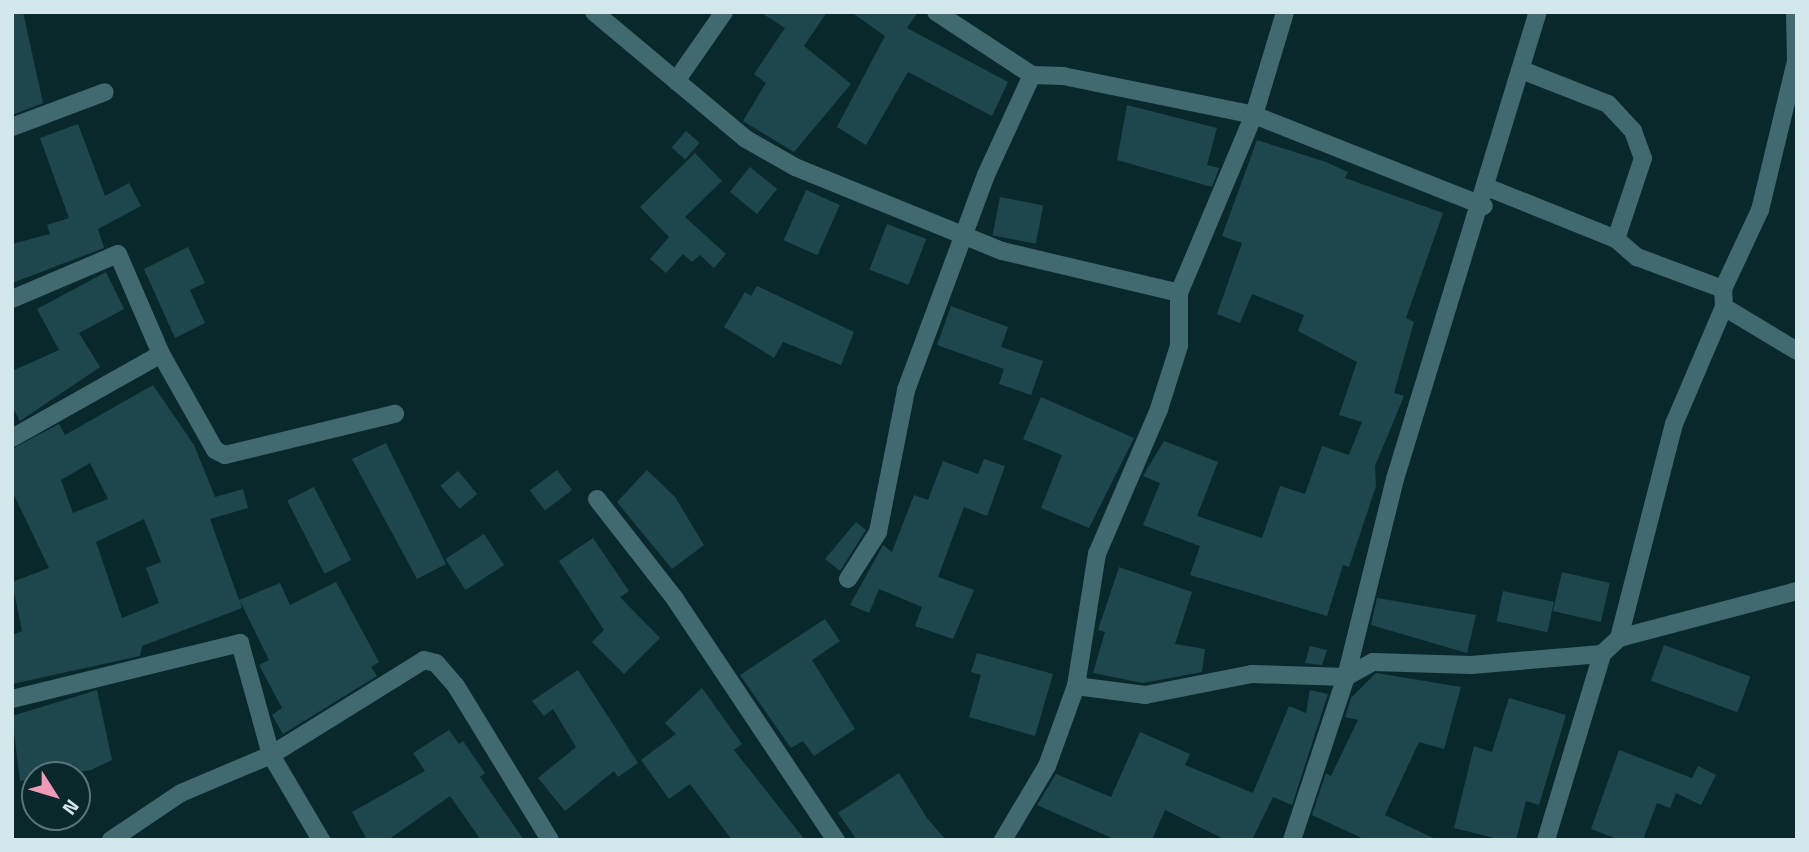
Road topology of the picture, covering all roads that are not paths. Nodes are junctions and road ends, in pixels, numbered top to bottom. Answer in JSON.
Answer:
{"nodes":[{"id":1,"x":594,"y":12,"type":"edge"},
{"id":2,"x":724,"y":12,"type":"edge"},
{"id":3,"x":936,"y":12,"type":"edge"},
{"id":4,"x":1285,"y":12,"type":"edge"},
{"id":5,"x":1538,"y":12,"type":"edge"},
{"id":6,"x":1795,"y":12,"type":"edge"},
{"id":7,"x":1524,"y":71,"type":"junction"},
{"id":8,"x":1032,"y":75,"type":"junction"},
{"id":9,"x":676,"y":81,"type":"junction"},
{"id":10,"x":104,"y":92,"type":"dead end"},
{"id":11,"x":1254,"y":116,"type":"junction"},
{"id":12,"x":12,"y":127,"type":"edge"},
{"id":13,"x":1489,"y":188,"type":"junction"},
{"id":14,"x":1484,"y":206,"type":"junction"},
{"id":15,"x":963,"y":234,"type":"junction"},
{"id":16,"x":1616,"y":239,"type":"junction"},
{"id":17,"x":1723,"y":289,"type":"junction"},
{"id":18,"x":1179,"y":293,"type":"junction"},
{"id":19,"x":12,"y":299,"type":"edge"},
{"id":20,"x":1724,"y":307,"type":"junction"},
{"id":21,"x":1797,"y":351,"type":"edge"},
{"id":22,"x":161,"y":354,"type":"junction"},
{"id":23,"x":396,"y":414,"type":"dead end"},
{"id":24,"x":12,"y":438,"type":"edge"},
{"id":25,"x":597,"y":499,"type":"dead end"},
{"id":26,"x":848,"y":579,"type":"dead end"},
{"id":27,"x":1797,"y":592,"type":"edge"},
{"id":28,"x":1619,"y":638,"type":"junction"},
{"id":29,"x":1602,"y":654,"type":"junction"},
{"id":30,"x":1346,"y":677,"type":"junction"},
{"id":31,"x":1076,"y":686,"type":"junction"},
{"id":32,"x":12,"y":699,"type":"edge"},
{"id":33,"x":271,"y":755,"type":"junction"},
{"id":34,"x":111,"y":840,"type":"edge"},
{"id":35,"x":321,"y":840,"type":"edge"},
{"id":36,"x":550,"y":840,"type":"edge"},
{"id":37,"x":836,"y":840,"type":"edge"},
{"id":38,"x":1003,"y":840,"type":"edge"},
{"id":39,"x":1292,"y":840,"type":"edge"},
{"id":40,"x":1546,"y":840,"type":"edge"}],
"edges":[{"from":1,"to":9,"type":"street"},
{"from":2,"to":9,"type":"street"},
{"from":3,"to":8,"type":"street"},
{"from":4,"to":11,"type":"street"},
{"from":5,"to":7,"type":"street"},
{"from":6,"to":17,"type":"street"},
{"from":7,"to":13,"type":"street"},
{"from":7,"to":16,"type":"street"},
{"from":8,"to":11,"type":"street"},
{"from":8,"to":15,"type":"street"},
{"from":9,"to":15,"type":"street"},
{"from":10,"to":12,"type":"street"},
{"from":11,"to":14,"type":"street"},
{"from":11,"to":18,"type":"street"},
{"from":13,"to":14,"type":"street"},
{"from":13,"to":16,"type":"street"},
{"from":14,"to":30,"type":"street"},
{"from":15,"to":18,"type":"street"},
{"from":15,"to":26,"type":"street"},
{"from":16,"to":17,"type":"street"},
{"from":17,"to":20,"type":"street"},
{"from":18,"to":31,"type":"street"},
{"from":19,"to":22,"type":"street"},
{"from":20,"to":21,"type":"street"},
{"from":20,"to":28,"type":"street"},
{"from":22,"to":23,"type":"street"},
{"from":22,"to":24,"type":"street"},
{"from":25,"to":37,"type":"street"},
{"from":27,"to":28,"type":"street"},
{"from":28,"to":29,"type":"street"},
{"from":29,"to":30,"type":"street"},
{"from":29,"to":40,"type":"street"},
{"from":30,"to":31,"type":"street"},
{"from":30,"to":39,"type":"street"},
{"from":31,"to":38,"type":"street"},
{"from":32,"to":33,"type":"street"},
{"from":33,"to":34,"type":"street"},
{"from":33,"to":35,"type":"street"},
{"from":33,"to":36,"type":"street"}]}
